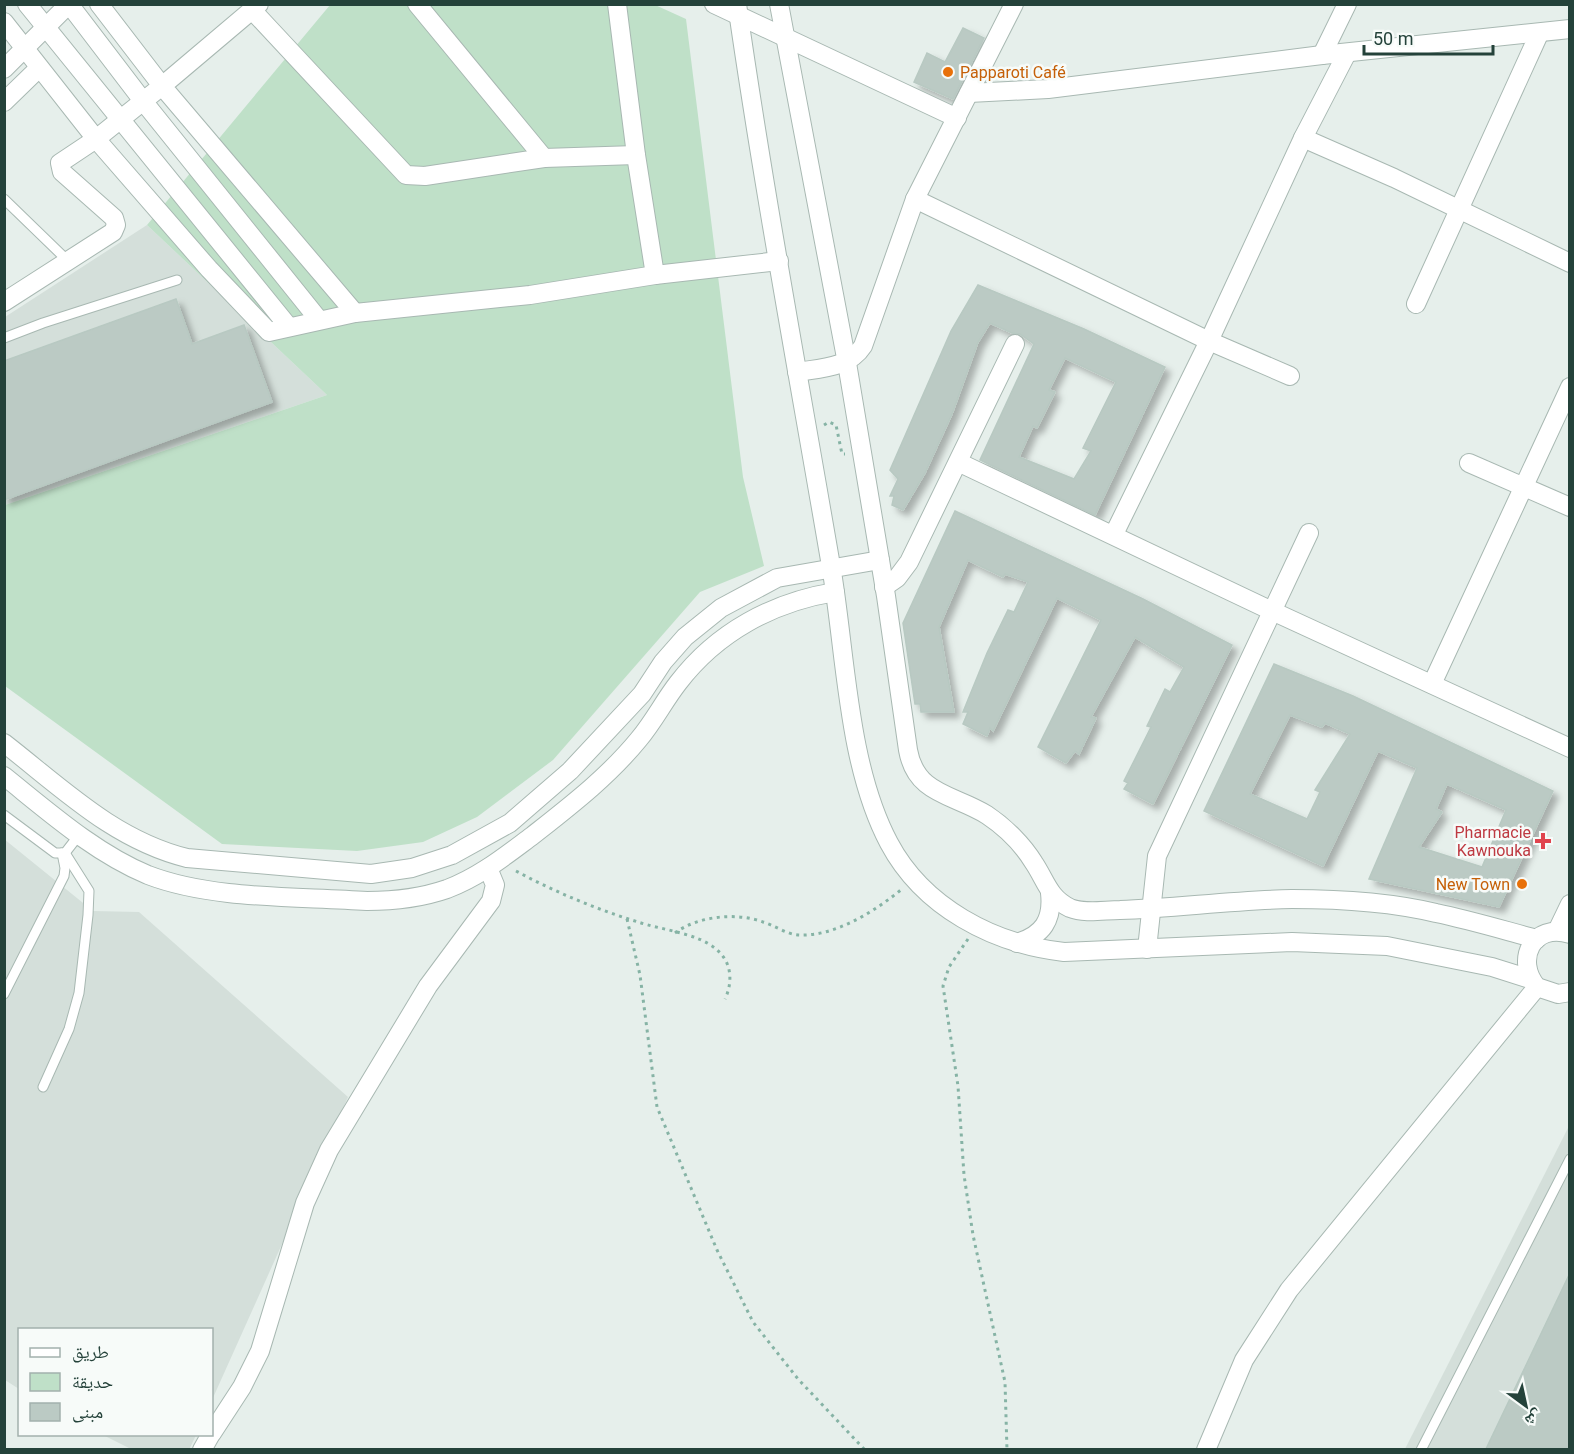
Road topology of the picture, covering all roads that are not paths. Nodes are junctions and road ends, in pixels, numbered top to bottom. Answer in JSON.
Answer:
{"nodes":[{"id":1,"x":27,"y":4,"type":"edge"},
{"id":2,"x":69,"y":4,"type":"edge"},
{"id":3,"x":99,"y":4,"type":"edge"},
{"id":4,"x":417,"y":4,"type":"edge"},
{"id":5,"x":618,"y":4,"type":"edge"},
{"id":6,"x":714,"y":4,"type":"edge"},
{"id":7,"x":779,"y":4,"type":"edge"},
{"id":8,"x":1014,"y":4,"type":"edge"},
{"id":9,"x":1347,"y":4,"type":"edge"},
{"id":10,"x":256,"y":7,"type":"edge"},
{"id":11,"x":738,"y":9,"type":"edge"},
{"id":12,"x":4,"y":22,"type":"edge"},
{"id":13,"x":45,"y":28,"type":"junction"},
{"id":14,"x":1569,"y":29,"type":"edge"},
{"id":15,"x":1539,"y":34,"type":"junction"},
{"id":16,"x":784,"y":36,"type":"junction"},
{"id":17,"x":25,"y":49,"type":"junction"},
{"id":18,"x":1347,"y":53,"type":"junction"},
{"id":19,"x":1322,"y":55,"type":"junction"},
{"id":20,"x":39,"y":68,"type":"junction"},
{"id":21,"x":4,"y":69,"type":"edge"},
{"id":22,"x":162,"y":86,"type":"junction"},
{"id":23,"x":969,"y":93,"type":"junction"},
{"id":24,"x":143,"y":101,"type":"junction"},
{"id":25,"x":4,"y":102,"type":"edge"},
{"id":26,"x":957,"y":118,"type":"junction"},
{"id":27,"x":121,"y":120,"type":"junction"},
{"id":28,"x":1303,"y":138,"type":"junction"},
{"id":29,"x":96,"y":139,"type":"junction"},
{"id":30,"x":636,"y":154,"type":"junction"},
{"id":31,"x":544,"y":158,"type":"junction"},
{"id":32,"x":4,"y":199,"type":"edge"},
{"id":33,"x":915,"y":199,"type":"junction"},
{"id":34,"x":1461,"y":210,"type":"junction"},
{"id":35,"x":68,"y":261,"type":"junction"},
{"id":36,"x":779,"y":261,"type":"junction"},
{"id":37,"x":1569,"y":263,"type":"edge"},
{"id":38,"x":655,"y":275,"type":"junction"},
{"id":39,"x":177,"y":280,"type":"dead end"},
{"id":40,"x":4,"y":302,"type":"edge"},
{"id":41,"x":1416,"y":304,"type":"dead end"},
{"id":42,"x":355,"y":313,"type":"junction"},
{"id":43,"x":319,"y":320,"type":"junction"},
{"id":44,"x":288,"y":326,"type":"junction"},
{"id":45,"x":4,"y":338,"type":"edge"},
{"id":46,"x":1209,"y":341,"type":"junction"},
{"id":47,"x":1015,"y":344,"type":"dead end"},
{"id":48,"x":847,"y":363,"type":"junction"},
{"id":49,"x":797,"y":372,"type":"junction"},
{"id":50,"x":1290,"y":376,"type":"dead end"},
{"id":51,"x":1569,"y":387,"type":"edge"},
{"id":52,"x":957,"y":462,"type":"junction"},
{"id":53,"x":1469,"y":463,"type":"dead end"},
{"id":54,"x":1523,"y":487,"type":"junction"},
{"id":55,"x":1569,"y":507,"type":"edge"},
{"id":56,"x":1310,"y":533,"type":"dead end"},
{"id":57,"x":1114,"y":534,"type":"junction"},
{"id":58,"x":880,"y":560,"type":"junction"},
{"id":59,"x":831,"y":567,"type":"junction"},
{"id":60,"x":884,"y":587,"type":"junction"},
{"id":61,"x":835,"y":592,"type":"junction"},
{"id":62,"x":1272,"y":611,"type":"junction"},
{"id":63,"x":1432,"y":684,"type":"junction"},
{"id":64,"x":4,"y":743,"type":"edge"},
{"id":65,"x":1569,"y":748,"type":"edge"},
{"id":66,"x":4,"y":776,"type":"edge"},
{"id":67,"x":93,"y":814,"type":"junction"},
{"id":68,"x":4,"y":815,"type":"edge"},
{"id":69,"x":79,"y":835,"type":"junction"},
{"id":70,"x":63,"y":853,"type":"junction"},
{"id":71,"x":493,"y":865,"type":"junction"},
{"id":72,"x":1050,"y":892,"type":"junction"},
{"id":73,"x":1569,"y":904,"type":"edge"},
{"id":74,"x":1150,"y":909,"type":"junction"},
{"id":75,"x":1563,"y":932,"type":"edge"},
{"id":76,"x":1537,"y":939,"type":"junction"},
{"id":77,"x":1017,"y":943,"type":"junction"},
{"id":78,"x":1147,"y":949,"type":"junction"},
{"id":79,"x":1534,"y":983,"type":"junction"},
{"id":80,"x":1569,"y":992,"type":"edge"},
{"id":81,"x":4,"y":994,"type":"edge"},
{"id":82,"x":43,"y":1087,"type":"dead end"},
{"id":83,"x":1569,"y":1159,"type":"edge"},
{"id":84,"x":213,"y":1431,"type":"edge"},
{"id":85,"x":210,"y":1436,"type":"edge"},
{"id":86,"x":202,"y":1449,"type":"edge"},
{"id":87,"x":1206,"y":1449,"type":"edge"},
{"id":88,"x":1421,"y":1449,"type":"edge"}],
"edges":[{"from":1,"to":13,"type":"street"},
{"from":2,"to":13,"type":"street"},
{"from":2,"to":24,"type":"street"},
{"from":3,"to":22,"type":"street"},
{"from":4,"to":31,"type":"street"},
{"from":5,"to":30,"type":"street"},
{"from":6,"to":11,"type":"street"},
{"from":7,"to":16,"type":"street"},
{"from":8,"to":23,"type":"street"},
{"from":9,"to":19,"type":"street"},
{"from":10,"to":22,"type":"street"},
{"from":10,"to":31,"type":"street"},
{"from":11,"to":16,"type":"street"},
{"from":11,"to":36,"type":"street"},
{"from":12,"to":17,"type":"street"},
{"from":13,"to":17,"type":"street"},
{"from":13,"to":27,"type":"street"},
{"from":14,"to":15,"type":"street"},
{"from":15,"to":18,"type":"street"},
{"from":15,"to":34,"type":"street"},
{"from":16,"to":26,"type":"street"},
{"from":16,"to":48,"type":"street"},
{"from":17,"to":20,"type":"street"},
{"from":17,"to":21,"type":"street"},
{"from":18,"to":19,"type":"street"},
{"from":18,"to":28,"type":"street"},
{"from":19,"to":23,"type":"street"},
{"from":20,"to":25,"type":"street"},
{"from":20,"to":29,"type":"street"},
{"from":22,"to":24,"type":"street"},
{"from":22,"to":42,"type":"street"},
{"from":23,"to":26,"type":"street"},
{"from":24,"to":27,"type":"street"},
{"from":24,"to":43,"type":"street"},
{"from":26,"to":33,"type":"street"},
{"from":27,"to":29,"type":"street"},
{"from":27,"to":44,"type":"street"},
{"from":28,"to":34,"type":"street"},
{"from":28,"to":46,"type":"street"},
{"from":29,"to":35,"type":"street"},
{"from":29,"to":44,"type":"street"},
{"from":30,"to":31,"type":"street"},
{"from":30,"to":38,"type":"street"},
{"from":32,"to":35,"type":"lane"},
{"from":33,"to":46,"type":"street"},
{"from":33,"to":48,"type":"street"},
{"from":34,"to":37,"type":"street"},
{"from":34,"to":41,"type":"street"},
{"from":35,"to":40,"type":"street"},
{"from":36,"to":38,"type":"street"},
{"from":36,"to":49,"type":"street"},
{"from":38,"to":42,"type":"street"},
{"from":39,"to":45,"type":"lane"},
{"from":42,"to":43,"type":"street"},
{"from":43,"to":44,"type":"street"},
{"from":46,"to":50,"type":"street"},
{"from":46,"to":57,"type":"street"},
{"from":47,"to":52,"type":"street"},
{"from":48,"to":49,"type":"street"},
{"from":48,"to":58,"type":"street"},
{"from":49,"to":59,"type":"street"},
{"from":51,"to":54,"type":"street"},
{"from":52,"to":57,"type":"street"},
{"from":52,"to":60,"type":"street"},
{"from":53,"to":54,"type":"street"},
{"from":54,"to":55,"type":"street"},
{"from":54,"to":63,"type":"street"},
{"from":56,"to":62,"type":"street"},
{"from":57,"to":62,"type":"street"},
{"from":58,"to":59,"type":"street"},
{"from":58,"to":60,"type":"street"},
{"from":59,"to":61,"type":"street"},
{"from":59,"to":67,"type":"street"},
{"from":60,"to":72,"type":"street"},
{"from":61,"to":71,"type":"street"},
{"from":61,"to":77,"type":"street"},
{"from":62,"to":63,"type":"street"},
{"from":62,"to":74,"type":"street"},
{"from":63,"to":65,"type":"street"},
{"from":64,"to":67,"type":"street"},
{"from":66,"to":69,"type":"street"},
{"from":67,"to":69,"type":"street"},
{"from":68,"to":70,"type":"lane"},
{"from":69,"to":70,"type":"lane"},
{"from":69,"to":71,"type":"street"},
{"from":70,"to":81,"type":"lane"},
{"from":70,"to":82,"type":"lane"},
{"from":71,"to":84,"type":"street"},
{"from":72,"to":74,"type":"street"},
{"from":72,"to":77,"type":"street"},
{"from":73,"to":75,"type":"street"},
{"from":74,"to":76,"type":"street"},
{"from":74,"to":78,"type":"street"},
{"from":75,"to":76,"type":"street"},
{"from":76,"to":79,"type":"street"},
{"from":77,"to":78,"type":"street"},
{"from":78,"to":79,"type":"street"},
{"from":79,"to":80,"type":"street"},
{"from":79,"to":87,"type":"street"},
{"from":83,"to":88,"type":"lane"},
{"from":85,"to":86,"type":"street"}]}
